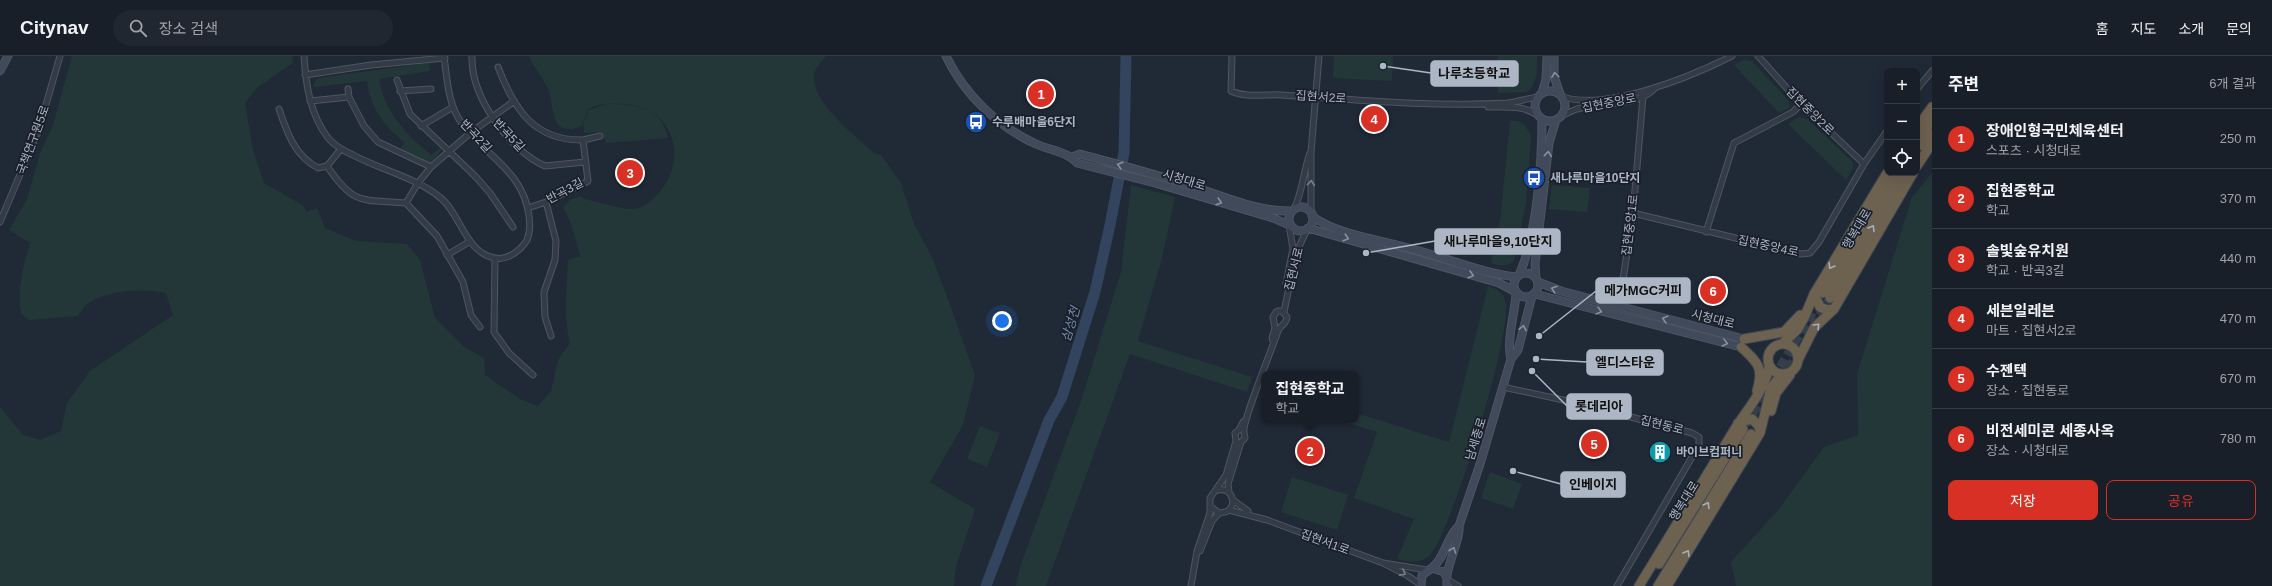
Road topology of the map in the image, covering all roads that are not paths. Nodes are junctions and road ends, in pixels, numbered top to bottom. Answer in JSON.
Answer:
{"nodes":[{"id":1,"x":8,"y":56,"type":"edge"},
{"id":2,"x":60,"y":56,"type":"edge"},
{"id":3,"x":304,"y":56,"type":"edge"},
{"id":4,"x":946,"y":56,"type":"edge"},
{"id":5,"x":1232,"y":56,"type":"edge"},
{"id":6,"x":1319,"y":56,"type":"edge"},
{"id":7,"x":1547,"y":56,"type":"edge"},
{"id":8,"x":1554,"y":56,"type":"edge"},
{"id":9,"x":1732,"y":56,"type":"edge"},
{"id":10,"x":1758,"y":56,"type":"edge"},
{"id":11,"x":445,"y":57,"type":"edge"},
{"id":12,"x":472,"y":57,"type":"edge"},
{"id":13,"x":498,"y":67,"type":"dead end"},
{"id":14,"x":0,"y":71,"type":"edge"},
{"id":15,"x":1932,"y":71,"type":"edge"},
{"id":16,"x":305,"y":75,"type":"junction"},
{"id":17,"x":397,"y":80,"type":"dead end"},
{"id":18,"x":1920,"y":85,"type":"edge"},
{"id":19,"x":348,"y":89,"type":"dead end"},
{"id":20,"x":431,"y":89,"type":"dead end"},
{"id":21,"x":1654,"y":89,"type":"junction"},
{"id":22,"x":400,"y":91,"type":"junction"},
{"id":23,"x":1540,"y":95,"type":"junction"},
{"id":24,"x":1561,"y":95,"type":"junction"},
{"id":25,"x":1643,"y":96,"type":"junction"},
{"id":26,"x":349,"y":97,"type":"junction"},
{"id":27,"x":1316,"y":97,"type":"junction"},
{"id":28,"x":310,"y":101,"type":"junction"},
{"id":29,"x":513,"y":102,"type":"junction"},
{"id":30,"x":1471,"y":104,"type":"junction"},
{"id":31,"x":1801,"y":104,"type":"junction"},
{"id":32,"x":453,"y":107,"type":"junction"},
{"id":33,"x":279,"y":108,"type":"dead end"},
{"id":34,"x":1932,"y":108,"type":"edge"},
{"id":35,"x":1563,"y":115,"type":"junction"},
{"id":36,"x":492,"y":118,"type":"junction"},
{"id":37,"x":1540,"y":118,"type":"junction"},
{"id":38,"x":1556,"y":120,"type":"junction"},
{"id":39,"x":1932,"y":120,"type":"edge"},
{"id":40,"x":1920,"y":124,"type":"edge"},
{"id":41,"x":421,"y":126,"type":"junction"},
{"id":42,"x":470,"y":133,"type":"junction"},
{"id":43,"x":1932,"y":134,"type":"edge"},
{"id":44,"x":1884,"y":135,"type":"edge"},
{"id":45,"x":600,"y":136,"type":"dead end"},
{"id":46,"x":582,"y":140,"type":"junction"},
{"id":47,"x":1918,"y":140,"type":"edge"},
{"id":48,"x":1932,"y":143,"type":"edge"},
{"id":49,"x":341,"y":149,"type":"junction"},
{"id":50,"x":449,"y":152,"type":"junction"},
{"id":51,"x":1311,"y":152,"type":"junction"},
{"id":52,"x":1920,"y":152,"type":"edge"},
{"id":53,"x":1072,"y":157,"type":"junction"},
{"id":54,"x":1920,"y":161,"type":"edge"},
{"id":55,"x":585,"y":162,"type":"junction"},
{"id":56,"x":1864,"y":164,"type":"junction"},
{"id":57,"x":327,"y":166,"type":"junction"},
{"id":58,"x":431,"y":167,"type":"junction"},
{"id":59,"x":1885,"y":176,"type":"edge"},
{"id":60,"x":1894,"y":176,"type":"edge"},
{"id":61,"x":1904,"y":176,"type":"edge"},
{"id":62,"x":1911,"y":176,"type":"edge"},
{"id":63,"x":1156,"y":179,"type":"junction"},
{"id":64,"x":418,"y":182,"type":"junction"},
{"id":65,"x":546,"y":202,"type":"junction"},
{"id":66,"x":406,"y":203,"type":"junction"},
{"id":67,"x":528,"y":208,"type":"junction"},
{"id":68,"x":1293,"y":210,"type":"junction"},
{"id":69,"x":1633,"y":213,"type":"junction"},
{"id":70,"x":1312,"y":214,"type":"junction"},
{"id":71,"x":0,"y":222,"type":"edge"},
{"id":72,"x":1290,"y":225,"type":"junction"},
{"id":73,"x":513,"y":227,"type":"dead end"},
{"id":74,"x":1308,"y":228,"type":"junction"},
{"id":75,"x":1706,"y":232,"type":"junction"},
{"id":76,"x":470,"y":242,"type":"junction"},
{"id":77,"x":447,"y":255,"type":"junction"},
{"id":78,"x":495,"y":258,"type":"junction"},
{"id":79,"x":1518,"y":276,"type":"junction"},
{"id":80,"x":1537,"y":280,"type":"junction"},
{"id":81,"x":1515,"y":292,"type":"junction"},
{"id":82,"x":1533,"y":295,"type":"junction"},
{"id":83,"x":1823,"y":295,"type":"junction"},
{"id":84,"x":1619,"y":306,"type":"junction"},
{"id":85,"x":1834,"y":309,"type":"junction"},
{"id":86,"x":1282,"y":312,"type":"junction"},
{"id":87,"x":1275,"y":324,"type":"junction"},
{"id":88,"x":1281,"y":325,"type":"junction"},
{"id":89,"x":480,"y":327,"type":"dead end"},
{"id":90,"x":551,"y":336,"type":"dead end"},
{"id":91,"x":1273,"y":342,"type":"junction"},
{"id":92,"x":1742,"y":343,"type":"junction"},
{"id":93,"x":1779,"y":345,"type":"junction"},
{"id":94,"x":1511,"y":358,"type":"junction"},
{"id":95,"x":1798,"y":360,"type":"junction"},
{"id":96,"x":1769,"y":364,"type":"junction"},
{"id":97,"x":1794,"y":369,"type":"junction"},
{"id":98,"x":1263,"y":371,"type":"edge"},
{"id":99,"x":1786,"y":374,"type":"junction"},
{"id":100,"x":533,"y":375,"type":"dead end"},
{"id":101,"x":1261,"y":376,"type":"edge"},
{"id":102,"x":1503,"y":387,"type":"junction"},
{"id":103,"x":1748,"y":430,"type":"junction"},
{"id":104,"x":1241,"y":431,"type":"junction"},
{"id":105,"x":1238,"y":441,"type":"junction"},
{"id":106,"x":1214,"y":492,"type":"junction"},
{"id":107,"x":1229,"y":492,"type":"junction"},
{"id":108,"x":1233,"y":500,"type":"junction"},
{"id":109,"x":1210,"y":506,"type":"junction"},
{"id":110,"x":1229,"y":510,"type":"junction"},
{"id":111,"x":1219,"y":513,"type":"junction"},
{"id":112,"x":1267,"y":520,"type":"junction"},
{"id":113,"x":1459,"y":526,"type":"junction"},
{"id":114,"x":1196,"y":559,"type":"junction"},
{"id":115,"x":1383,"y":563,"type":"junction"},
{"id":116,"x":1429,"y":569,"type":"junction"},
{"id":117,"x":1447,"y":580,"type":"edge"},
{"id":118,"x":1191,"y":586,"type":"edge"},
{"id":119,"x":1421,"y":586,"type":"edge"},
{"id":120,"x":1458,"y":586,"type":"edge"},
{"id":121,"x":1617,"y":586,"type":"edge"},
{"id":122,"x":1639,"y":586,"type":"edge"},
{"id":123,"x":1646,"y":586,"type":"edge"},
{"id":124,"x":1658,"y":586,"type":"edge"},
{"id":125,"x":1667,"y":586,"type":"edge"}],
"edges":[{"from":1,"to":14,"type":"street"},
{"from":2,"to":71,"type":"street","name":"국책연구원5로"},
{"from":3,"to":16,"type":"street"},
{"from":4,"to":53,"type":"street","name":"시청대로"},
{"from":5,"to":27,"type":"street","name":"집현서2로"},
{"from":6,"to":27,"type":"street"},
{"from":7,"to":23,"type":"street"},
{"from":24,"to":8,"type":"street","one_way":true},
{"from":9,"to":21,"type":"street","name":"집현중앙로"},
{"from":10,"to":31,"type":"street","name":"집현중앙2로"},
{"from":11,"to":16,"type":"street"},
{"from":11,"to":32,"type":"street","name":"반곡2길"},
{"from":12,"to":36,"type":"street","name":"반곡5길"},
{"from":13,"to":29,"type":"street"},
{"from":15,"to":18,"type":"street"},
{"from":16,"to":28,"type":"street"},
{"from":17,"to":22,"type":"street"},
{"from":19,"to":26,"type":"street"},
{"from":20,"to":22,"type":"street"},
{"from":21,"to":24,"type":"street","name":"집현중앙로"},
{"from":21,"to":25,"type":"street","name":"집현중앙로"},
{"from":22,"to":41,"type":"street"},
{"from":23,"to":24,"type":"street"},
{"from":23,"to":30,"type":"street","name":"집현서2로"},
{"from":23,"to":37,"type":"street"},
{"from":24,"to":35,"type":"street"},
{"from":25,"to":35,"type":"street","name":"집현중앙로"},
{"from":25,"to":69,"type":"street","name":"집현중앙1로"},
{"from":26,"to":28,"type":"street"},
{"from":26,"to":58,"type":"street"},
{"from":27,"to":30,"type":"street","name":"집현서2로"},
{"from":27,"to":51,"type":"street"},
{"from":28,"to":49,"type":"street"},
{"from":29,"to":36,"type":"street"},
{"from":29,"to":46,"type":"street"},
{"from":30,"to":37,"type":"street","name":"집현서2로"},
{"from":31,"to":56,"type":"street","name":"집현중앙2로"},
{"from":31,"to":75,"type":"street"},
{"from":32,"to":41,"type":"street"},
{"from":32,"to":42,"type":"street","name":"반곡2길"},
{"from":33,"to":57,"type":"street"},
{"from":34,"to":40,"type":"highway"},
{"from":35,"to":38,"type":"street"},
{"from":36,"to":42,"type":"street"},
{"from":36,"to":55,"type":"street","name":"반곡5길"},
{"from":37,"to":38,"type":"street"},
{"from":37,"to":79,"type":"street"},
{"from":80,"to":38,"type":"street","one_way":true},
{"from":39,"to":47,"type":"highway"},
{"from":41,"to":50,"type":"street"},
{"from":42,"to":50,"type":"street"},
{"from":42,"to":67,"type":"street","name":"반곡2길"},
{"from":43,"to":52,"type":"highway"},
{"from":44,"to":56,"type":"street","name":"집현중앙4로"},
{"from":45,"to":46,"type":"street"},
{"from":46,"to":55,"type":"street","name":"반곡3길"},
{"from":48,"to":54,"type":"highway"},
{"from":49,"to":57,"type":"street"},
{"from":49,"to":64,"type":"street"},
{"from":50,"to":58,"type":"street"},
{"from":50,"to":73,"type":"street"},
{"from":51,"to":68,"type":"street"},
{"from":70,"to":51,"type":"street","one_way":true},
{"from":53,"to":63,"type":"street","name":"시청대로"},
{"from":63,"to":53,"type":"street","name":"시청대로","one_way":true},
{"from":55,"to":65,"type":"street","name":"반곡3길"},
{"from":56,"to":75,"type":"street","name":"집현중앙4로"},
{"from":57,"to":66,"type":"street"},
{"from":58,"to":64,"type":"street"},
{"from":59,"to":83,"type":"highway","one_way":true},
{"from":60,"to":83,"type":"highway","name":"행복대로"},
{"from":83,"to":61,"type":"highway","name":"행복대로","one_way":true},
{"from":62,"to":85,"type":"highway"},
{"from":63,"to":68,"type":"street","name":"시청대로"},
{"from":63,"to":72,"type":"street","name":"시청대로","one_way":true},
{"from":64,"to":66,"type":"street"},
{"from":64,"to":76,"type":"street"},
{"from":65,"to":67,"type":"street","name":"반곡3길"},
{"from":65,"to":90,"type":"street"},
{"from":66,"to":77,"type":"street"},
{"from":67,"to":78,"type":"street"},
{"from":68,"to":70,"type":"street"},
{"from":68,"to":72,"type":"street"},
{"from":69,"to":75,"type":"street","name":"집현중앙4로"},
{"from":69,"to":84,"type":"street","name":"집현중앙1로"},
{"from":70,"to":74,"type":"street"},
{"from":70,"to":79,"type":"street"},
{"from":72,"to":74,"type":"street"},
{"from":72,"to":86,"type":"street","name":"집현서로"},
{"from":74,"to":81,"type":"street","one_way":true},
{"from":74,"to":86,"type":"street","name":"집현서로"},
{"from":76,"to":77,"type":"street"},
{"from":76,"to":78,"type":"street"},
{"from":77,"to":89,"type":"street"},
{"from":78,"to":100,"type":"street"},
{"from":79,"to":80,"type":"street"},
{"from":79,"to":81,"type":"street"},
{"from":80,"to":82,"type":"street"},
{"from":84,"to":80,"type":"street","name":"시청대로","one_way":true},
{"from":81,"to":82,"type":"street"},
{"from":81,"to":94,"type":"street","name":"남세종로"},
{"from":82,"to":92,"type":"street","name":"시청대로","one_way":true},
{"from":94,"to":82,"type":"street","name":"남세종로","one_way":true},
{"from":83,"to":85,"type":"highway"},
{"from":83,"to":92,"type":"highway"},
{"from":83,"to":93,"type":"highway"},
{"from":92,"to":84,"type":"street","name":"시청대로","one_way":true},
{"from":95,"to":85,"type":"highway","one_way":true},
{"from":86,"to":87,"type":"street"},
{"from":86,"to":88,"type":"street"},
{"from":87,"to":88,"type":"street"},
{"from":87,"to":91,"type":"street"},
{"from":88,"to":91,"type":"street"},
{"from":91,"to":98,"type":"street"},
{"from":92,"to":93,"type":"highway"},
{"from":92,"to":96,"type":"highway"},
{"from":92,"to":103,"type":"highway"},
{"from":93,"to":95,"type":"highway"},
{"from":93,"to":96,"type":"highway"},
{"from":94,"to":102,"type":"street","name":"남세종로"},
{"from":95,"to":97,"type":"highway"},
{"from":96,"to":99,"type":"highway"},
{"from":96,"to":103,"type":"highway"},
{"from":97,"to":99,"type":"highway"},
{"from":97,"to":103,"type":"highway"},
{"from":99,"to":103,"type":"highway"},
{"from":101,"to":104,"type":"street"},
{"from":102,"to":113,"type":"street","name":"남세종로"},
{"from":102,"to":121,"type":"street","name":"집현동로"},
{"from":103,"to":122,"type":"highway"},
{"from":103,"to":123,"type":"highway","name":"행복대로"},
{"from":124,"to":103,"type":"highway","name":"행복대로","one_way":true},
{"from":125,"to":103,"type":"highway","one_way":true},
{"from":104,"to":105,"type":"street"},
{"from":104,"to":105,"type":"street"},
{"from":105,"to":106,"type":"street"},
{"from":105,"to":107,"type":"street"},
{"from":106,"to":107,"type":"street"},
{"from":106,"to":109,"type":"street"},
{"from":107,"to":108,"type":"street"},
{"from":108,"to":110,"type":"street"},
{"from":108,"to":112,"type":"street","name":"집현서1로"},
{"from":109,"to":111,"type":"street"},
{"from":109,"to":114,"type":"street"},
{"from":110,"to":111,"type":"street"},
{"from":110,"to":112,"type":"street","name":"집현서1로"},
{"from":111,"to":114,"type":"street"},
{"from":112,"to":115,"type":"street","name":"집현서1로"},
{"from":113,"to":116,"type":"street","name":"남세종로"},
{"from":117,"to":113,"type":"street","name":"남세종로","one_way":true},
{"from":114,"to":118,"type":"street"},
{"from":115,"to":116,"type":"street","name":"집현서1로"},
{"from":115,"to":119,"type":"street","name":"집현서1로","one_way":true},
{"from":116,"to":117,"type":"street"},
{"from":116,"to":119,"type":"street","name":"남세종로"},
{"from":117,"to":120,"type":"street"}]}
